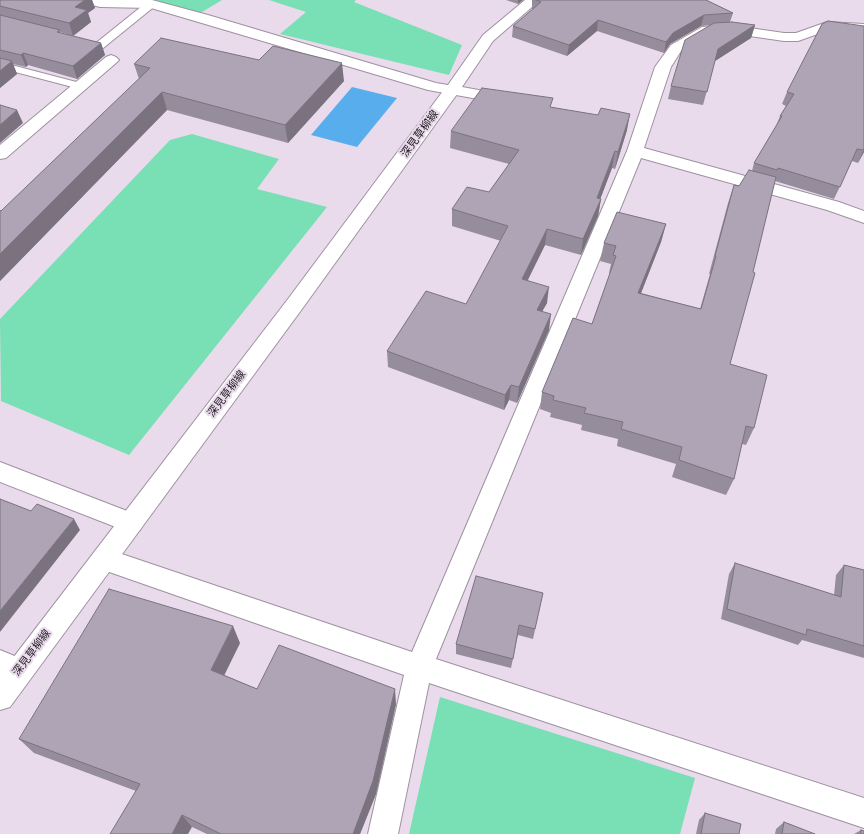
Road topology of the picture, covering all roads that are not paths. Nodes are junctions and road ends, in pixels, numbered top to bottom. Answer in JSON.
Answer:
{"nodes":[{"id":1,"x":533,"y":0,"type":"edge"},
{"id":2,"x":98,"y":1,"type":"edge"},
{"id":3,"x":151,"y":4,"type":"junction"},
{"id":4,"x":864,"y":28,"type":"edge"},
{"id":5,"x":75,"y":41,"type":"edge"},
{"id":6,"x":110,"y":60,"type":"dead end"},
{"id":7,"x":0,"y":65,"type":"edge"},
{"id":8,"x":80,"y":86,"type":"junction"},
{"id":9,"x":452,"y":90,"type":"junction"},
{"id":10,"x":522,"y":102,"type":"edge"},
{"id":11,"x":635,"y":151,"type":"junction"},
{"id":12,"x":0,"y":154,"type":"edge"},
{"id":13,"x":864,"y":217,"type":"edge"},
{"id":14,"x":0,"y":472,"type":"edge"},
{"id":15,"x":131,"y":523,"type":"junction"},
{"id":16,"x":104,"y":559,"type":"junction"},
{"id":17,"x":10,"y":667,"type":"edge"},
{"id":18,"x":419,"y":667,"type":"junction"},
{"id":19,"x":0,"y":697,"type":"edge"},
{"id":20,"x":864,"y":814,"type":"edge"},
{"id":21,"x":383,"y":834,"type":"edge"}],
"edges":[{"from":1,"to":9,"type":"street","name":"深見草柳線"},
{"from":2,"to":3,"type":"street"},
{"from":3,"to":5,"type":"lane"},
{"from":3,"to":9,"type":"street"},
{"from":4,"to":11,"type":"street"},
{"from":6,"to":8,"type":"street"},
{"from":7,"to":8,"type":"lane"},
{"from":8,"to":12,"type":"street"},
{"from":9,"to":10,"type":"street"},
{"from":9,"to":15,"type":"street","name":"深見草柳線"},
{"from":11,"to":13,"type":"street"},
{"from":11,"to":18,"type":"street"},
{"from":14,"to":15,"type":"street"},
{"from":15,"to":16,"type":"street","name":"深見草柳線"},
{"from":16,"to":17,"type":"street","name":"深見草柳線"},
{"from":16,"to":18,"type":"street"},
{"from":17,"to":19,"type":"street","name":"深見草柳線"},
{"from":18,"to":20,"type":"street"},
{"from":18,"to":21,"type":"street"}]}
